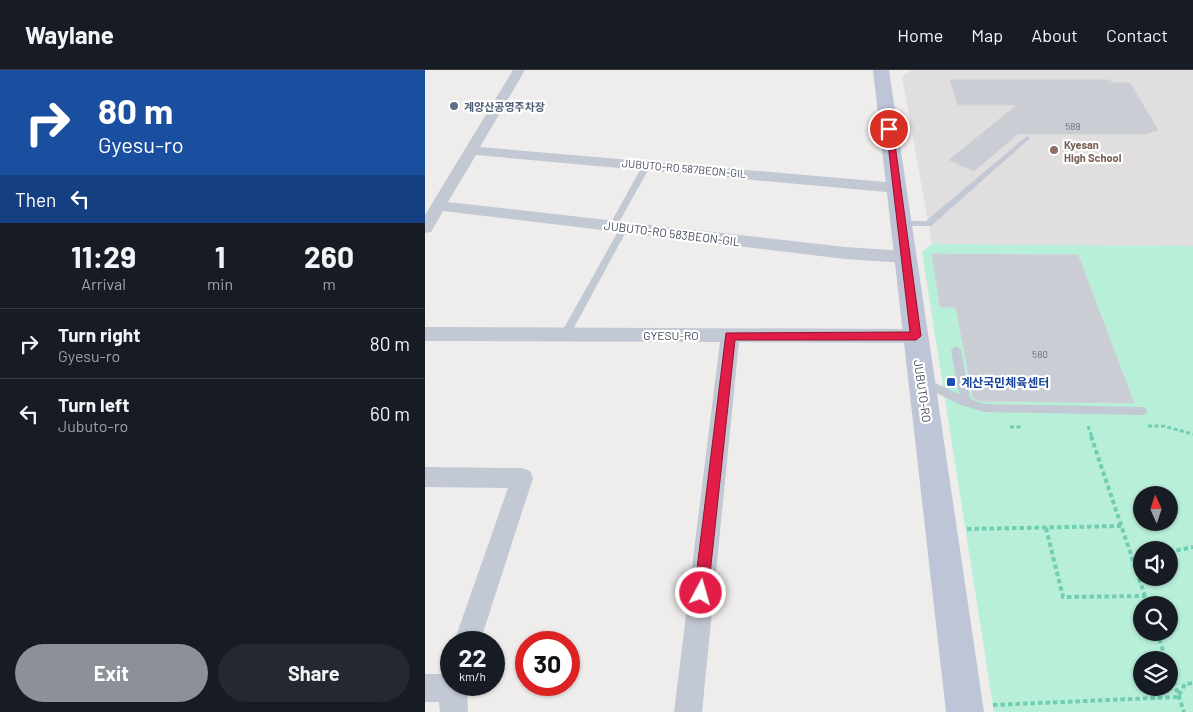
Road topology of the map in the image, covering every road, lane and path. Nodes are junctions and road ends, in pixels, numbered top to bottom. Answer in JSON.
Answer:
{"nodes":[{"id":1,"x":519,"y":70,"type":"edge"},
{"id":2,"x":881,"y":70,"type":"edge"},
{"id":3,"x":1027,"y":138,"type":"dead end"},
{"id":4,"x":472,"y":150,"type":"junction"},
{"id":5,"x":647,"y":165,"type":"junction"},
{"id":6,"x":897,"y":188,"type":"junction"},
{"id":7,"x":438,"y":206,"type":"junction"},
{"id":8,"x":901,"y":224,"type":"junction"},
{"id":9,"x":619,"y":227,"type":"junction"},
{"id":10,"x":425,"y":228,"type":"edge"},
{"id":11,"x":906,"y":257,"type":"junction"},
{"id":12,"x":425,"y":334,"type":"edge"},
{"id":13,"x":565,"y":335,"type":"junction"},
{"id":14,"x":730,"y":336,"type":"junction"},
{"id":15,"x":916,"y":336,"type":"junction"},
{"id":16,"x":956,"y":350,"type":"dead end"},
{"id":17,"x":922,"y":381,"type":"junction"},
{"id":18,"x":965,"y":402,"type":"junction"},
{"id":19,"x":1141,"y":411,"type":"dead end"},
{"id":20,"x":1088,"y":426,"type":"dead end"},
{"id":21,"x":425,"y":477,"type":"edge"},
{"id":22,"x":1121,"y":526,"type":"junction"},
{"id":23,"x":1046,"y":528,"type":"junction"},
{"id":24,"x":965,"y":529,"type":"dead end"},
{"id":25,"x":1193,"y":547,"type":"edge"},
{"id":26,"x":1178,"y":550,"type":"edge"},
{"id":27,"x":1133,"y":560,"type":"edge"},
{"id":28,"x":1142,"y":586,"type":"edge"},
{"id":29,"x":1133,"y":596,"type":"edge"},
{"id":30,"x":1145,"y":596,"type":"edge"},
{"id":31,"x":471,"y":631,"type":"edge"},
{"id":32,"x":1193,"y":683,"type":"edge"},
{"id":33,"x":425,"y":688,"type":"edge"},
{"id":34,"x":440,"y":692,"type":"edge"},
{"id":35,"x":1178,"y":695,"type":"joint"},
{"id":36,"x":1178,"y":696,"type":"edge"},
{"id":37,"x":993,"y":705,"type":"dead end"},
{"id":38,"x":688,"y":712,"type":"edge"},
{"id":39,"x":965,"y":712,"type":"edge"},
{"id":40,"x":1184,"y":712,"type":"edge"}],
"edges":[{"from":1,"to":4,"type":"street"},
{"from":2,"to":6,"type":"main road","name":"JUBUTO-RO"},
{"from":3,"to":8,"type":"lane"},
{"from":4,"to":5,"type":"street","name":"JUBUTO-RO 587BEON-GIL"},
{"from":4,"to":7,"type":"street"},
{"from":5,"to":6,"type":"street","name":"JUBUTO-RO 587BEON-GIL"},
{"from":5,"to":9,"type":"lane"},
{"from":6,"to":8,"type":"main road","name":"JUBUTO-RO"},
{"from":7,"to":9,"type":"street","name":"JUBUTO-RO 583BEON-GIL"},
{"from":7,"to":10,"type":"street"},
{"from":8,"to":11,"type":"main road","name":"JUBUTO-RO"},
{"from":9,"to":11,"type":"street","name":"JUBUTO-RO 583BEON-GIL"},
{"from":9,"to":13,"type":"lane"},
{"from":11,"to":15,"type":"main road","name":"JUBUTO-RO"},
{"from":12,"to":13,"type":"street","name":"GYESU-RO"},
{"from":13,"to":14,"type":"street","name":"GYESU-RO"},
{"from":14,"to":15,"type":"street","name":"GYESU-RO"},
{"from":14,"to":38,"type":"street"},
{"from":15,"to":17,"type":"main road","name":"JUBUTO-RO"},
{"from":16,"to":18,"type":"lane"},
{"from":17,"to":18,"type":"lane"},
{"from":17,"to":39,"type":"main road","name":"JUBUTO-RO"},
{"from":18,"to":19,"type":"lane"},
{"from":20,"to":22,"type":"path"},
{"from":21,"to":31,"type":"street"},
{"from":22,"to":23,"type":"path"},
{"from":22,"to":27,"type":"path"},
{"from":23,"to":24,"type":"path"},
{"from":23,"to":29,"type":"path"},
{"from":25,"to":26,"type":"path"},
{"from":28,"to":30,"type":"path"},
{"from":32,"to":35,"type":"path"},
{"from":33,"to":34,"type":"street"},
{"from":35,"to":40,"type":"path"},
{"from":36,"to":37,"type":"path"}]}
